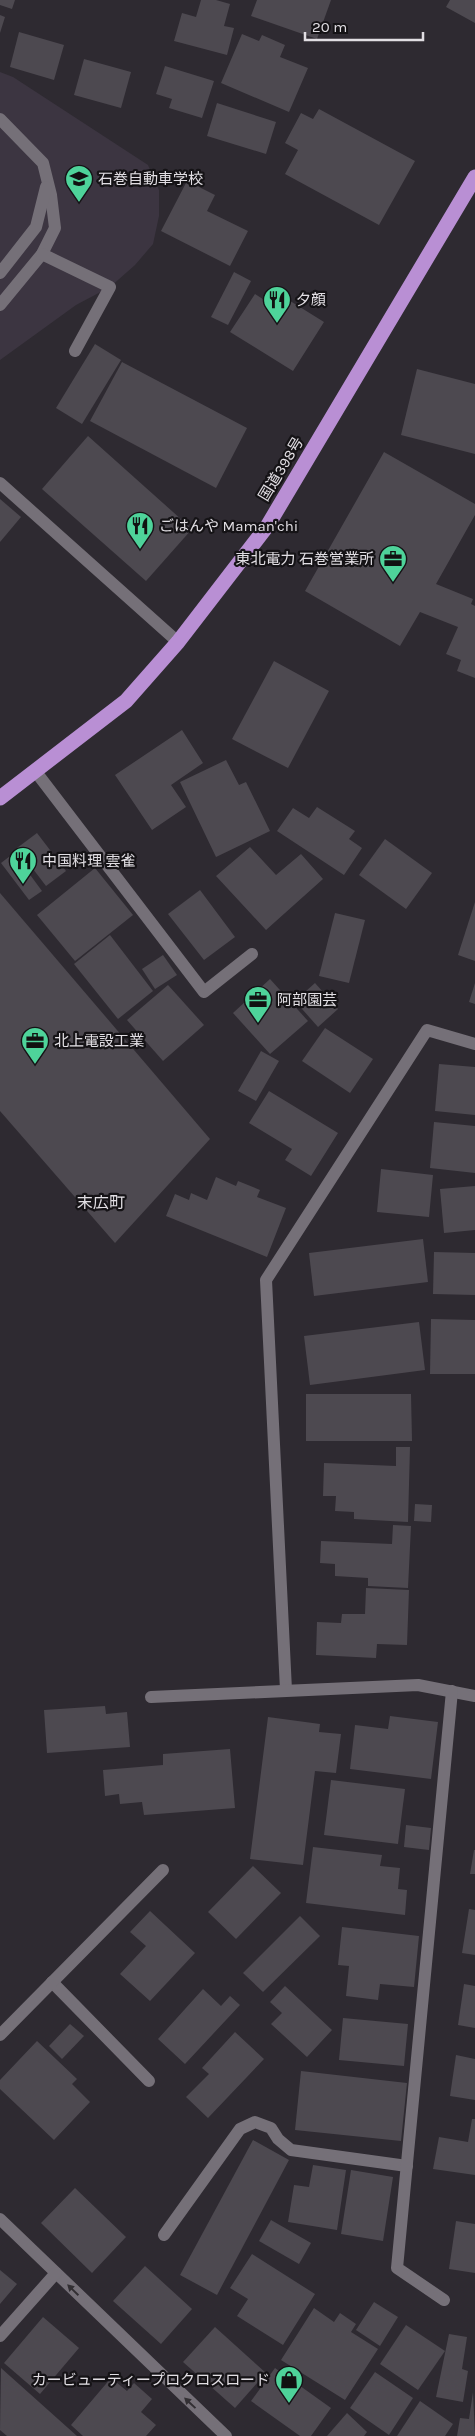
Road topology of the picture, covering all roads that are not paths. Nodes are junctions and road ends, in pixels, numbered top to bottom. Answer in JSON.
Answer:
{"nodes":[{"id":1,"x":0,"y":119,"type":"edge"},
{"id":2,"x":475,"y":177,"type":"edge"},
{"id":3,"x":48,"y":183,"type":"junction"},
{"id":4,"x":42,"y":254,"type":"junction"},
{"id":5,"x":0,"y":273,"type":"edge"},
{"id":6,"x":0,"y":305,"type":"edge"},
{"id":7,"x":75,"y":352,"type":"dead end"},
{"id":8,"x":0,"y":483,"type":"edge"},
{"id":9,"x":178,"y":642,"type":"junction"},
{"id":10,"x":36,"y":772,"type":"junction"},
{"id":11,"x":0,"y":798,"type":"edge"},
{"id":12,"x":252,"y":954,"type":"dead end"},
{"id":13,"x":475,"y":1044,"type":"edge"},
{"id":14,"x":286,"y":1690,"type":"junction"},
{"id":15,"x":452,"y":1691,"type":"junction"},
{"id":16,"x":475,"y":1696,"type":"edge"},
{"id":17,"x":151,"y":1697,"type":"dead end"},
{"id":18,"x":163,"y":1870,"type":"dead end"},
{"id":19,"x":52,"y":1982,"type":"junction"},
{"id":20,"x":0,"y":2035,"type":"edge"},
{"id":21,"x":149,"y":2081,"type":"dead end"},
{"id":22,"x":407,"y":2166,"type":"junction"},
{"id":23,"x":0,"y":2219,"type":"edge"},
{"id":24,"x":164,"y":2235,"type":"dead end"},
{"id":25,"x":56,"y":2273,"type":"junction"},
{"id":26,"x":444,"y":2300,"type":"dead end"},
{"id":27,"x":0,"y":2336,"type":"edge"},
{"id":28,"x":226,"y":2436,"type":"edge"}],
"edges":[{"from":1,"to":3,"type":"street"},
{"from":2,"to":9,"type":"highway","name":"国道398号"},
{"from":3,"to":4,"type":"street"},
{"from":3,"to":5,"type":"street"},
{"from":4,"to":6,"type":"street"},
{"from":4,"to":7,"type":"street"},
{"from":8,"to":9,"type":"street"},
{"from":9,"to":10,"type":"highway","name":"国道398号"},
{"from":10,"to":11,"type":"highway","name":"国道398号"},
{"from":10,"to":12,"type":"street"},
{"from":13,"to":14,"type":"street"},
{"from":14,"to":15,"type":"street"},
{"from":14,"to":17,"type":"street"},
{"from":15,"to":16,"type":"street"},
{"from":15,"to":22,"type":"street"},
{"from":18,"to":19,"type":"street"},
{"from":19,"to":20,"type":"street"},
{"from":19,"to":21,"type":"street"},
{"from":22,"to":24,"type":"street"},
{"from":22,"to":26,"type":"street"},
{"from":23,"to":25,"type":"street"},
{"from":25,"to":27,"type":"street"},
{"from":28,"to":25,"type":"street","one_way":true}]}
